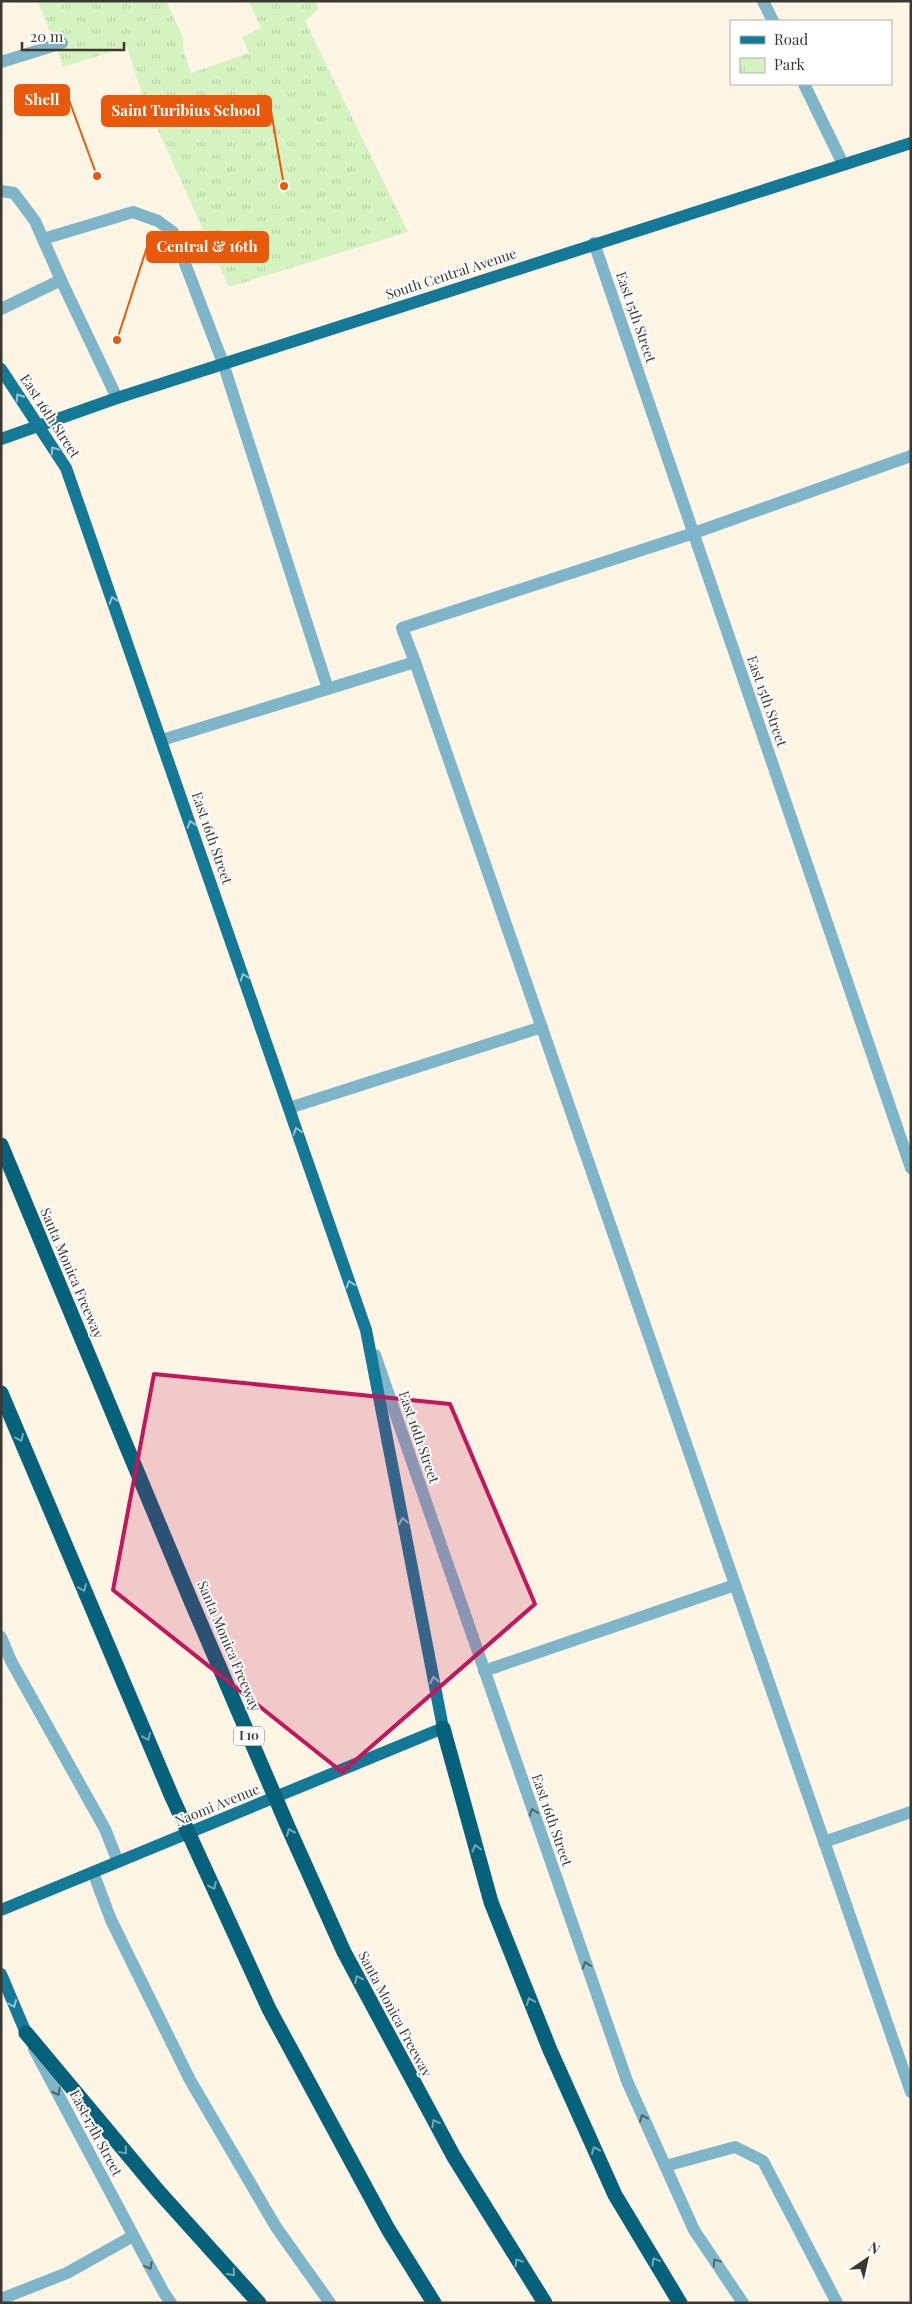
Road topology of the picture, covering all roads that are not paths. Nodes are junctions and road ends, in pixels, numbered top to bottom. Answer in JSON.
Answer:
{"nodes":[{"id":1,"x":763,"y":1,"type":"edge"},
{"id":2,"x":772,"y":20,"type":"edge"},
{"id":3,"x":62,"y":43,"type":"dead end"},
{"id":4,"x":1,"y":62,"type":"edge"},
{"id":5,"x":804,"y":85,"type":"edge"},
{"id":6,"x":911,"y":143,"type":"edge"},
{"id":7,"x":843,"y":164,"type":"junction"},
{"id":8,"x":1,"y":191,"type":"edge"},
{"id":9,"x":43,"y":239,"type":"junction"},
{"id":10,"x":594,"y":243,"type":"junction"},
{"id":11,"x":61,"y":280,"type":"junction"},
{"id":12,"x":1,"y":309,"type":"edge"},
{"id":13,"x":223,"y":363,"type":"junction"},
{"id":14,"x":1,"y":369,"type":"edge"},
{"id":15,"x":117,"y":398,"type":"junction"},
{"id":16,"x":38,"y":426,"type":"junction"},
{"id":17,"x":1,"y":439,"type":"edge"},
{"id":18,"x":911,"y":456,"type":"edge"},
{"id":19,"x":694,"y":533,"type":"junction"},
{"id":20,"x":415,"y":662,"type":"junction"},
{"id":21,"x":328,"y":689,"type":"junction"},
{"id":22,"x":162,"y":740,"type":"junction"},
{"id":23,"x":542,"y":1028,"type":"junction"},
{"id":24,"x":289,"y":1108,"type":"junction"},
{"id":25,"x":1,"y":1145,"type":"edge"},
{"id":26,"x":911,"y":1168,"type":"edge"},
{"id":27,"x":366,"y":1330,"type":"junction"},
{"id":28,"x":1,"y":1393,"type":"edge"},
{"id":29,"x":735,"y":1585,"type":"junction"},
{"id":30,"x":1,"y":1637,"type":"edge"},
{"id":31,"x":484,"y":1671,"type":"junction"},
{"id":32,"x":443,"y":1728,"type":"junction"},
{"id":33,"x":911,"y":1812,"type":"edge"},
{"id":34,"x":824,"y":1842,"type":"junction"},
{"id":35,"x":118,"y":1862,"type":"junction"},
{"id":36,"x":93,"y":1872,"type":"junction"},
{"id":37,"x":1,"y":1910,"type":"edge"},
{"id":38,"x":1,"y":1974,"type":"edge"},
{"id":39,"x":26,"y":2033,"type":"junction"},
{"id":40,"x":911,"y":2092,"type":"edge"},
{"id":41,"x":665,"y":2166,"type":"junction"},
{"id":42,"x":133,"y":2236,"type":"junction"},
{"id":43,"x":1,"y":2299,"type":"edge"},
{"id":44,"x":171,"y":2303,"type":"edge"},
{"id":45,"x":259,"y":2303,"type":"edge"},
{"id":46,"x":330,"y":2303,"type":"edge"},
{"id":47,"x":434,"y":2303,"type":"edge"},
{"id":48,"x":545,"y":2303,"type":"edge"},
{"id":49,"x":680,"y":2303,"type":"edge"},
{"id":50,"x":744,"y":2303,"type":"edge"},
{"id":51,"x":837,"y":2303,"type":"edge"}],
"edges":[{"from":1,"to":2,"type":"street"},
{"from":3,"to":4,"type":"street"},
{"from":5,"to":7,"type":"street"},
{"from":6,"to":7,"type":"main road","name":"South Central Avenue"},
{"from":7,"to":10,"type":"main road","name":"South Central Avenue"},
{"from":8,"to":9,"type":"street"},
{"from":9,"to":11,"type":"street"},
{"from":9,"to":13,"type":"street"},
{"from":10,"to":13,"type":"main road","name":"South Central Avenue"},
{"from":10,"to":19,"type":"street","name":"East 15th Street"},
{"from":11,"to":12,"type":"street"},
{"from":11,"to":15,"type":"street"},
{"from":13,"to":15,"type":"main road","name":"South Central Avenue"},
{"from":13,"to":21,"type":"street"},
{"from":16,"to":14,"type":"main road","name":"East 16th Street","one_way":true},
{"from":15,"to":16,"type":"main road","name":"South Central Avenue"},
{"from":16,"to":17,"type":"main road","name":"South Central Avenue"},
{"from":22,"to":16,"type":"main road","name":"East 16th Street","one_way":true},
{"from":18,"to":19,"type":"street"},
{"from":19,"to":20,"type":"street"},
{"from":19,"to":26,"type":"street","name":"East 15th Street"},
{"from":20,"to":21,"type":"street"},
{"from":20,"to":23,"type":"street"},
{"from":21,"to":22,"type":"street"},
{"from":24,"to":22,"type":"main road","name":"East 16th Street","one_way":true},
{"from":23,"to":24,"type":"street"},
{"from":23,"to":29,"type":"street"},
{"from":27,"to":24,"type":"main road","name":"East 16th Street","one_way":true},
{"from":48,"to":25,"type":"highway","name":"Santa Monica Freeway","number":"I 10","one_way":true,"bridge":true},
{"from":27,"to":31,"type":"street","name":"East 16th Street"},
{"from":32,"to":27,"type":"main road","name":"East 16th Street","one_way":true},
{"from":28,"to":47,"type":"highway","one_way":true,"bridge":true},
{"from":29,"to":31,"type":"street"},
{"from":29,"to":34,"type":"street"},
{"from":30,"to":35,"type":"street"},
{"from":41,"to":31,"type":"street","name":"East 16th Street","one_way":true},
{"from":32,"to":35,"type":"main road","name":"Naomi Avenue"},
{"from":49,"to":32,"type":"highway","one_way":true},
{"from":33,"to":34,"type":"street"},
{"from":34,"to":40,"type":"street"},
{"from":35,"to":36,"type":"main road","name":"Naomi Avenue"},
{"from":36,"to":37,"type":"main road","name":"Naomi Avenue"},
{"from":36,"to":46,"type":"street"},
{"from":38,"to":39,"type":"main road","name":"East 17th Street","one_way":true},
{"from":39,"to":42,"type":"street","name":"East 17th Street","one_way":true},
{"from":39,"to":45,"type":"highway","one_way":true},
{"from":50,"to":41,"type":"street","name":"East 16th Street","one_way":true},
{"from":41,"to":51,"type":"street"},
{"from":42,"to":43,"type":"street"},
{"from":42,"to":44,"type":"street","name":"East 17th Street","one_way":true}]}
